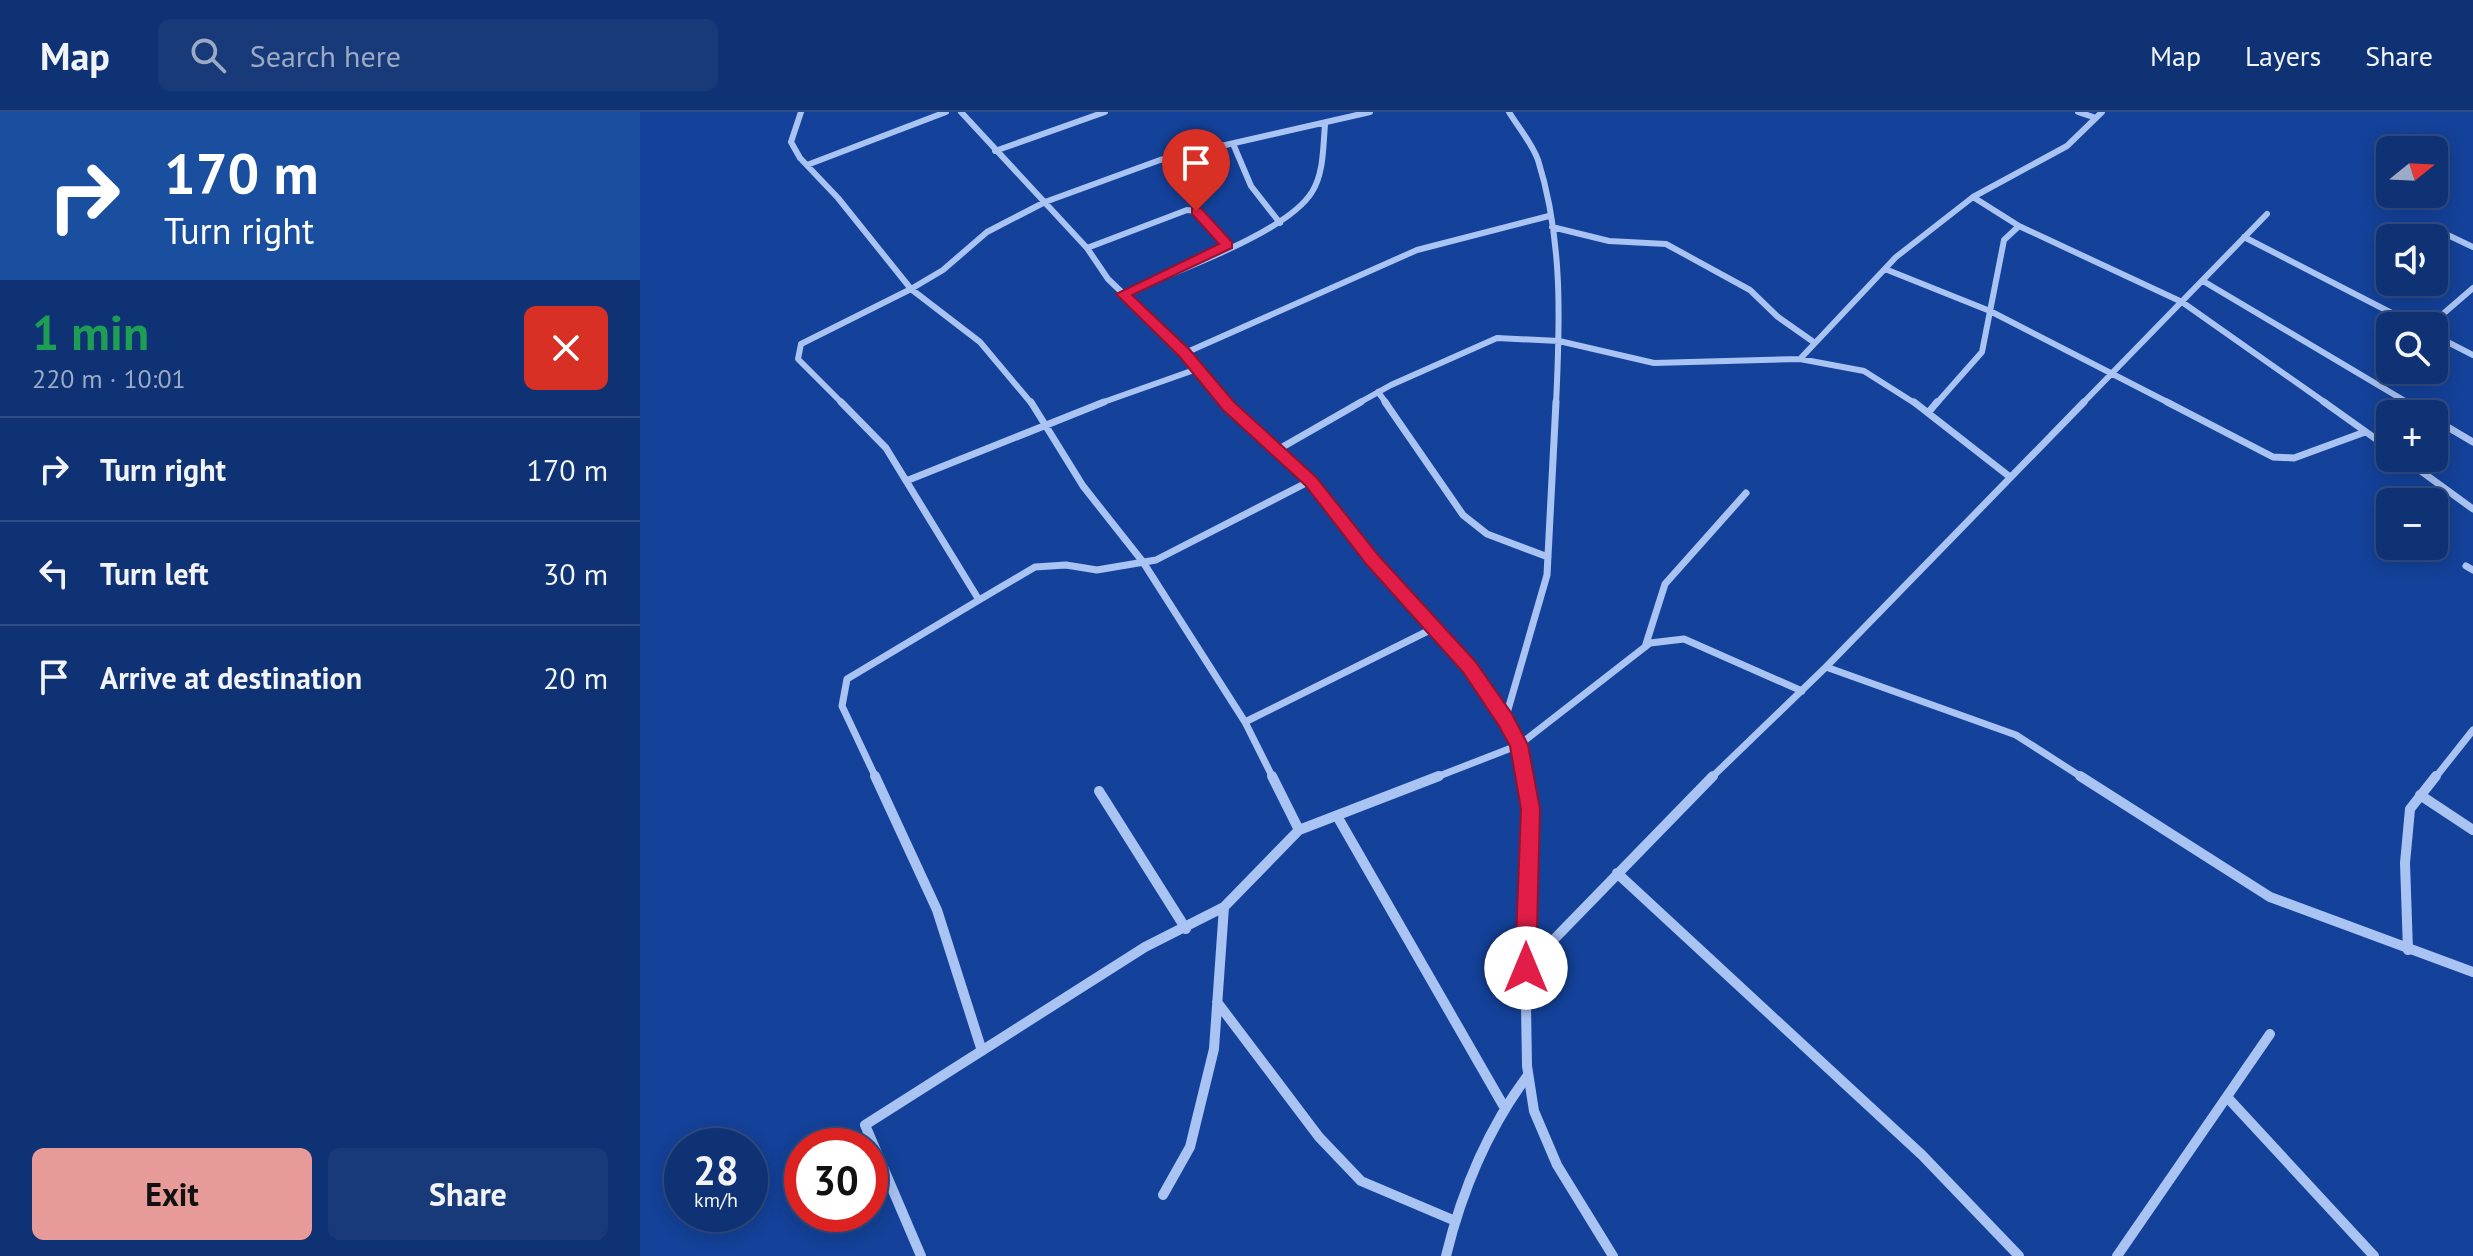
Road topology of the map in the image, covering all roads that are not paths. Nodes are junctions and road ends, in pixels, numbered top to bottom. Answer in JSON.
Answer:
{"nodes":[{"id":1,"x":801,"y":112,"type":"edge"},
{"id":2,"x":946,"y":112,"type":"edge"},
{"id":3,"x":961,"y":112,"type":"edge"},
{"id":4,"x":1105,"y":112,"type":"edge"},
{"id":5,"x":1370,"y":112,"type":"edge"},
{"id":6,"x":1509,"y":112,"type":"edge"},
{"id":7,"x":2078,"y":112,"type":"edge"},
{"id":8,"x":2102,"y":112,"type":"edge"},
{"id":9,"x":2096,"y":118,"type":"junction"},
{"id":10,"x":1325,"y":125,"type":"junction"},
{"id":11,"x":1234,"y":146,"type":"junction"},
{"id":12,"x":995,"y":151,"type":"junction"},
{"id":13,"x":807,"y":165,"type":"junction"},
{"id":14,"x":1973,"y":197,"type":"junction"},
{"id":15,"x":1045,"y":202,"type":"junction"},
{"id":16,"x":2267,"y":214,"type":"dead end"},
{"id":17,"x":1549,"y":216,"type":"junction"},
{"id":18,"x":1280,"y":223,"type":"junction"},
{"id":19,"x":2019,"y":226,"type":"junction"},
{"id":20,"x":1552,"y":227,"type":"junction"},
{"id":21,"x":2448,"y":235,"type":"edge"},
{"id":22,"x":2244,"y":237,"type":"junction"},
{"id":23,"x":1228,"y":245,"type":"junction"},
{"id":24,"x":2473,"y":247,"type":"edge"},
{"id":25,"x":1087,"y":248,"type":"junction"},
{"id":26,"x":1885,"y":269,"type":"junction"},
{"id":27,"x":2203,"y":281,"type":"junction"},
{"id":28,"x":2473,"y":288,"type":"edge"},
{"id":29,"x":911,"y":289,"type":"junction"},
{"id":30,"x":1123,"y":294,"type":"junction"},
{"id":31,"x":2182,"y":302,"type":"junction"},
{"id":32,"x":1990,"y":311,"type":"junction"},
{"id":33,"x":2390,"y":312,"type":"edge"},
{"id":34,"x":2445,"y":312,"type":"edge"},
{"id":35,"x":1559,"y":341,"type":"junction"},
{"id":36,"x":2448,"y":342,"type":"edge"},
{"id":37,"x":1815,"y":343,"type":"junction"},
{"id":38,"x":1185,"y":353,"type":"junction"},
{"id":39,"x":2473,"y":355,"type":"edge"},
{"id":40,"x":1800,"y":359,"type":"junction"},
{"id":41,"x":1197,"y":369,"type":"junction"},
{"id":42,"x":2108,"y":375,"type":"junction"},
{"id":43,"x":1378,"y":392,"type":"junction"},
{"id":44,"x":2403,"y":400,"type":"edge"},
{"id":45,"x":1928,"y":413,"type":"junction"},
{"id":46,"x":1046,"y":423,"type":"junction"},
{"id":47,"x":2448,"y":427,"type":"edge"},
{"id":48,"x":2365,"y":432,"type":"junction"},
{"id":49,"x":2376,"y":439,"type":"edge"},
{"id":50,"x":2473,"y":442,"type":"edge"},
{"id":51,"x":1279,"y":449,"type":"junction"},
{"id":52,"x":2422,"y":472,"type":"edge"},
{"id":53,"x":2010,"y":477,"type":"junction"},
{"id":54,"x":906,"y":481,"type":"junction"},
{"id":55,"x":1310,"y":481,"type":"junction"},
{"id":56,"x":1746,"y":493,"type":"dead end"},
{"id":57,"x":2473,"y":509,"type":"edge"},
{"id":58,"x":1548,"y":557,"type":"junction"},
{"id":59,"x":1143,"y":562,"type":"junction"},
{"id":60,"x":979,"y":600,"type":"junction"},
{"id":61,"x":1434,"y":628,"type":"junction"},
{"id":62,"x":1645,"y":647,"type":"junction"},
{"id":63,"x":1826,"y":667,"type":"junction"},
{"id":64,"x":1802,"y":691,"type":"junction"},
{"id":65,"x":1505,"y":720,"type":"junction"},
{"id":66,"x":1245,"y":722,"type":"junction"},
{"id":67,"x":2473,"y":730,"type":"edge"},
{"id":68,"x":1519,"y":745,"type":"junction"},
{"id":69,"x":1099,"y":791,"type":"dead end"},
{"id":70,"x":2420,"y":795,"type":"junction"},
{"id":71,"x":1337,"y":816,"type":"junction"},
{"id":72,"x":1299,"y":830,"type":"junction"},
{"id":73,"x":2473,"y":830,"type":"edge"},
{"id":74,"x":1617,"y":873,"type":"junction"},
{"id":75,"x":1224,"y":907,"type":"junction"},
{"id":76,"x":1186,"y":929,"type":"junction"},
{"id":77,"x":2408,"y":950,"type":"junction"},
{"id":78,"x":1526,"y":968,"type":"junction"},
{"id":79,"x":2473,"y":972,"type":"edge"},
{"id":80,"x":1217,"y":1002,"type":"junction"},
{"id":81,"x":2270,"y":1034,"type":"dead end"},
{"id":82,"x":982,"y":1051,"type":"junction"},
{"id":83,"x":1528,"y":1075,"type":"junction"},
{"id":84,"x":2227,"y":1097,"type":"junction"},
{"id":85,"x":1503,"y":1105,"type":"junction"},
{"id":86,"x":1163,"y":1195,"type":"dead end"},
{"id":87,"x":1453,"y":1220,"type":"junction"},
{"id":88,"x":921,"y":1256,"type":"edge"},
{"id":89,"x":1446,"y":1256,"type":"edge"},
{"id":90,"x":1613,"y":1256,"type":"edge"},
{"id":91,"x":2019,"y":1256,"type":"edge"},
{"id":92,"x":2117,"y":1256,"type":"edge"},
{"id":93,"x":2374,"y":1256,"type":"edge"}],
"edges":[{"from":1,"to":13,"type":"street"},
{"from":2,"to":13,"type":"street"},
{"from":3,"to":12,"type":"street"},
{"from":4,"to":12,"type":"street"},
{"from":5,"to":10,"type":"street"},
{"from":6,"to":17,"type":"street"},
{"from":7,"to":9,"type":"street"},
{"from":8,"to":9,"type":"street"},
{"from":9,"to":14,"type":"street"},
{"from":10,"to":11,"type":"street"},
{"from":10,"to":18,"type":"street"},
{"from":11,"to":15,"type":"street"},
{"from":11,"to":18,"type":"street"},
{"from":12,"to":15,"type":"street"},
{"from":13,"to":29,"type":"street"},
{"from":14,"to":19,"type":"street"},
{"from":14,"to":26,"type":"street"},
{"from":15,"to":25,"type":"street"},
{"from":15,"to":29,"type":"street"},
{"from":16,"to":22,"type":"street"},
{"from":17,"to":20,"type":"street"},
{"from":17,"to":38,"type":"street"},
{"from":18,"to":23,"type":"street"},
{"from":19,"to":31,"type":"street"},
{"from":19,"to":32,"type":"street"},
{"from":20,"to":35,"type":"street"},
{"from":20,"to":37,"type":"street"},
{"from":21,"to":24,"type":"street"},
{"from":22,"to":27,"type":"street"},
{"from":22,"to":33,"type":"street"},
{"from":23,"to":25,"type":"street"},
{"from":23,"to":30,"type":"street"},
{"from":25,"to":30,"type":"street"},
{"from":26,"to":32,"type":"street"},
{"from":26,"to":37,"type":"street"},
{"from":27,"to":31,"type":"street"},
{"from":27,"to":44,"type":"street"},
{"from":28,"to":34,"type":"street"},
{"from":29,"to":46,"type":"street"},
{"from":29,"to":54,"type":"street"},
{"from":30,"to":38,"type":"street"},
{"from":31,"to":42,"type":"street"},
{"from":31,"to":48,"type":"street"},
{"from":32,"to":42,"type":"street"},
{"from":32,"to":45,"type":"street"},
{"from":35,"to":40,"type":"street"},
{"from":35,"to":43,"type":"street"},
{"from":35,"to":58,"type":"street"},
{"from":36,"to":39,"type":"street"},
{"from":37,"to":40,"type":"street"},
{"from":38,"to":41,"type":"street"},
{"from":40,"to":45,"type":"street"},
{"from":41,"to":46,"type":"street"},
{"from":41,"to":51,"type":"street"},
{"from":42,"to":48,"type":"street"},
{"from":42,"to":53,"type":"street"},
{"from":43,"to":51,"type":"street"},
{"from":43,"to":58,"type":"street"},
{"from":45,"to":53,"type":"street"},
{"from":46,"to":54,"type":"street"},
{"from":46,"to":59,"type":"street"},
{"from":47,"to":50,"type":"street"},
{"from":48,"to":49,"type":"street"},
{"from":51,"to":55,"type":"street"},
{"from":52,"to":57,"type":"street"},
{"from":53,"to":63,"type":"street"},
{"from":54,"to":60,"type":"street"},
{"from":55,"to":59,"type":"street"},
{"from":55,"to":61,"type":"street"},
{"from":56,"to":62,"type":"street"},
{"from":58,"to":65,"type":"street"},
{"from":59,"to":60,"type":"street"},
{"from":59,"to":66,"type":"street"},
{"from":60,"to":82,"type":"street"},
{"from":61,"to":65,"type":"street"},
{"from":61,"to":66,"type":"street"},
{"from":62,"to":64,"type":"street"},
{"from":62,"to":68,"type":"street"},
{"from":63,"to":64,"type":"street"},
{"from":63,"to":77,"type":"street"},
{"from":64,"to":74,"type":"street"},
{"from":65,"to":68,"type":"street"},
{"from":66,"to":72,"type":"street"},
{"from":67,"to":70,"type":"street"},
{"from":68,"to":71,"type":"street"},
{"from":68,"to":78,"type":"street"},
{"from":69,"to":76,"type":"street"},
{"from":70,"to":73,"type":"street"},
{"from":70,"to":77,"type":"street"},
{"from":71,"to":72,"type":"street"},
{"from":71,"to":85,"type":"street"},
{"from":72,"to":75,"type":"street"},
{"from":74,"to":78,"type":"street"},
{"from":74,"to":91,"type":"street"},
{"from":75,"to":76,"type":"street"},
{"from":75,"to":80,"type":"street"},
{"from":76,"to":82,"type":"street"},
{"from":77,"to":79,"type":"street"},
{"from":78,"to":83,"type":"street"},
{"from":80,"to":86,"type":"street"},
{"from":80,"to":87,"type":"street"},
{"from":81,"to":84,"type":"street"},
{"from":82,"to":88,"type":"street"},
{"from":83,"to":85,"type":"street"},
{"from":83,"to":90,"type":"street"},
{"from":84,"to":92,"type":"street"},
{"from":84,"to":93,"type":"street"},
{"from":85,"to":87,"type":"street"},
{"from":87,"to":89,"type":"street"}]}
